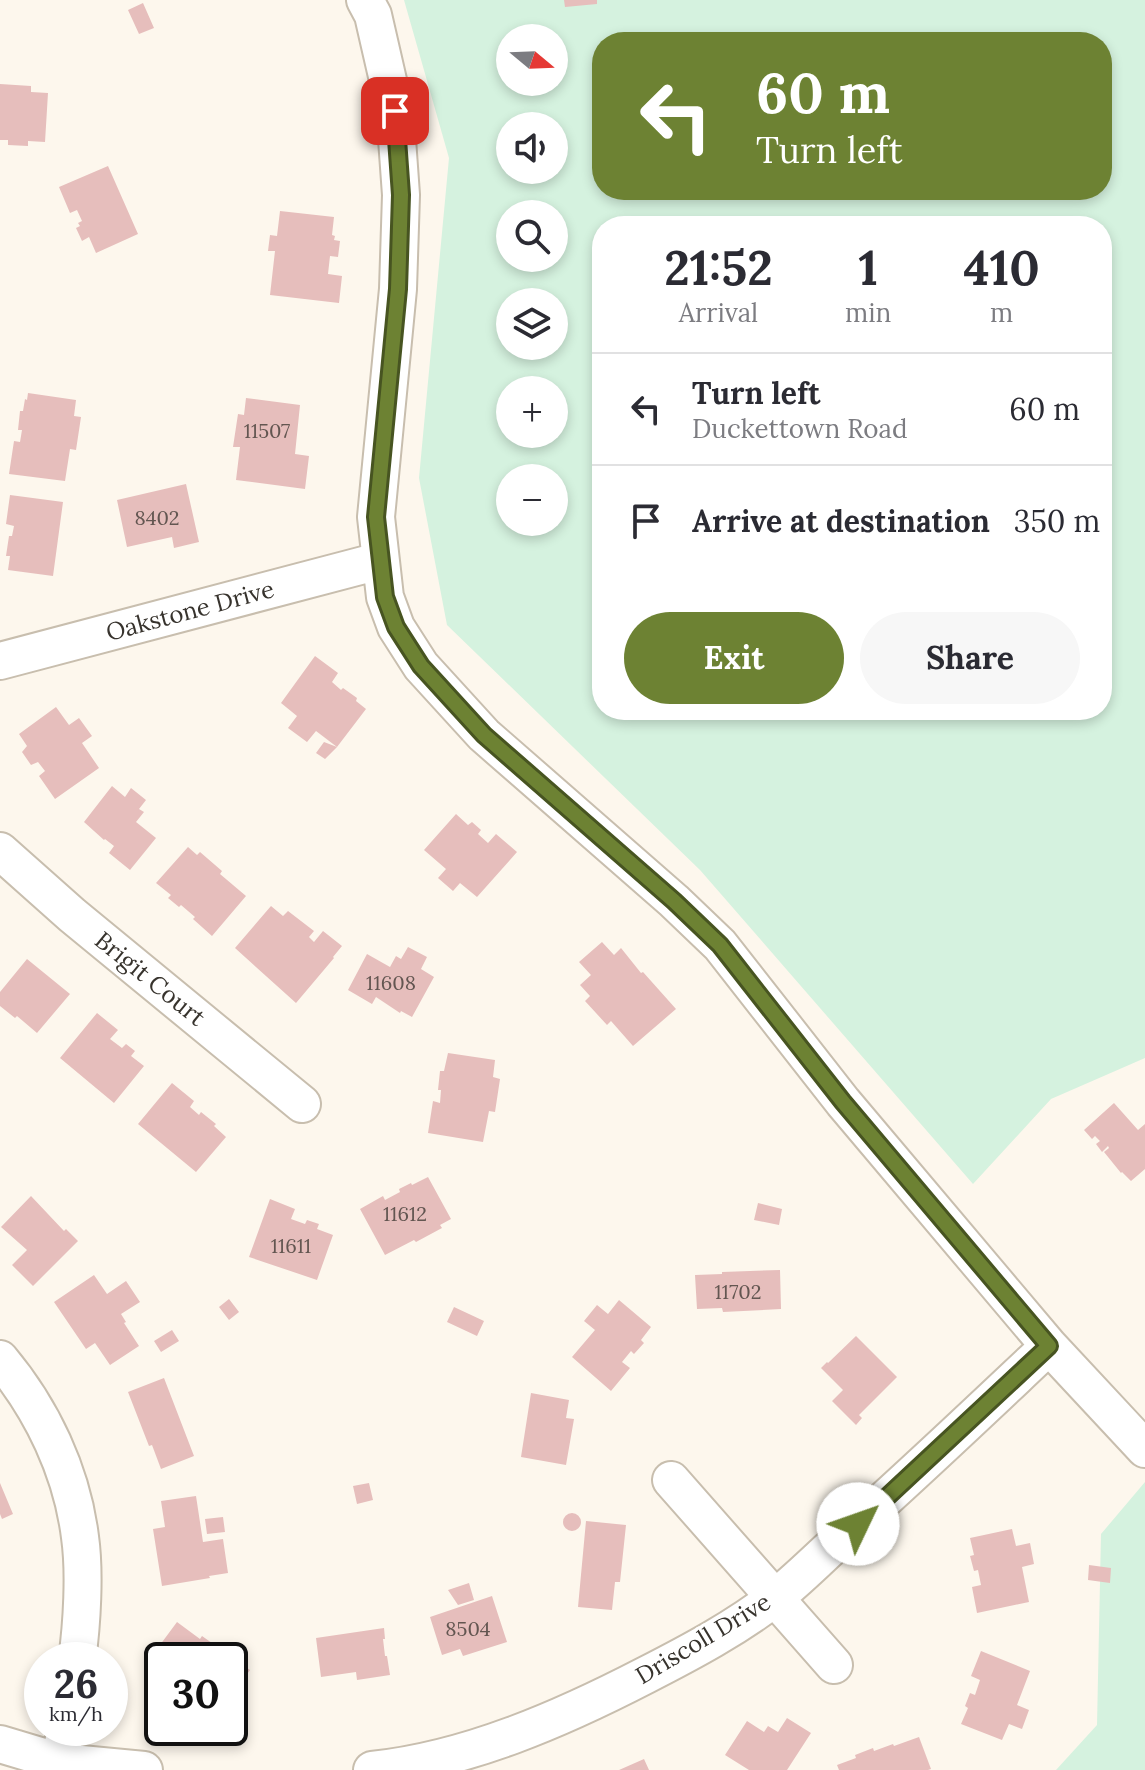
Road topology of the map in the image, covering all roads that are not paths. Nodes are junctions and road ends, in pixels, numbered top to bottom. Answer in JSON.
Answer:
{"nodes":[{"id":1,"x":365,"y":0,"type":"edge"},
{"id":2,"x":379,"y":561,"type":"junction"},
{"id":3,"x":0,"y":661,"type":"edge"},
{"id":4,"x":0,"y":851,"type":"edge"},
{"id":5,"x":302,"y":1104,"type":"dead end"},
{"id":6,"x":1049,"y":1346,"type":"junction"},
{"id":7,"x":0,"y":1359,"type":"edge"},
{"id":8,"x":1145,"y":1449,"type":"edge"},
{"id":9,"x":671,"y":1480,"type":"dead end"},
{"id":10,"x":775,"y":1597,"type":"junction"},
{"id":11,"x":78,"y":1642,"type":"edge"},
{"id":12,"x":834,"y":1665,"type":"dead end"},
{"id":13,"x":0,"y":1744,"type":"edge"},
{"id":14,"x":61,"y":1753,"type":"edge"},
{"id":15,"x":388,"y":1769,"type":"edge"},
{"id":16,"x":144,"y":1770,"type":"edge"}],
"edges":[{"from":1,"to":2,"type":"street"},
{"from":2,"to":3,"type":"street","name":"Oakstone Drive"},
{"from":2,"to":6,"type":"street"},
{"from":4,"to":5,"type":"street","name":"Brigit Court"},
{"from":6,"to":8,"type":"street"},
{"from":6,"to":10,"type":"street","name":"Driscoll Drive"},
{"from":7,"to":11,"type":"street"},
{"from":9,"to":10,"type":"street"},
{"from":10,"to":12,"type":"street"},
{"from":10,"to":15,"type":"street","name":"Driscoll Drive"},
{"from":13,"to":14,"type":"street"},
{"from":14,"to":16,"type":"street"}]}
